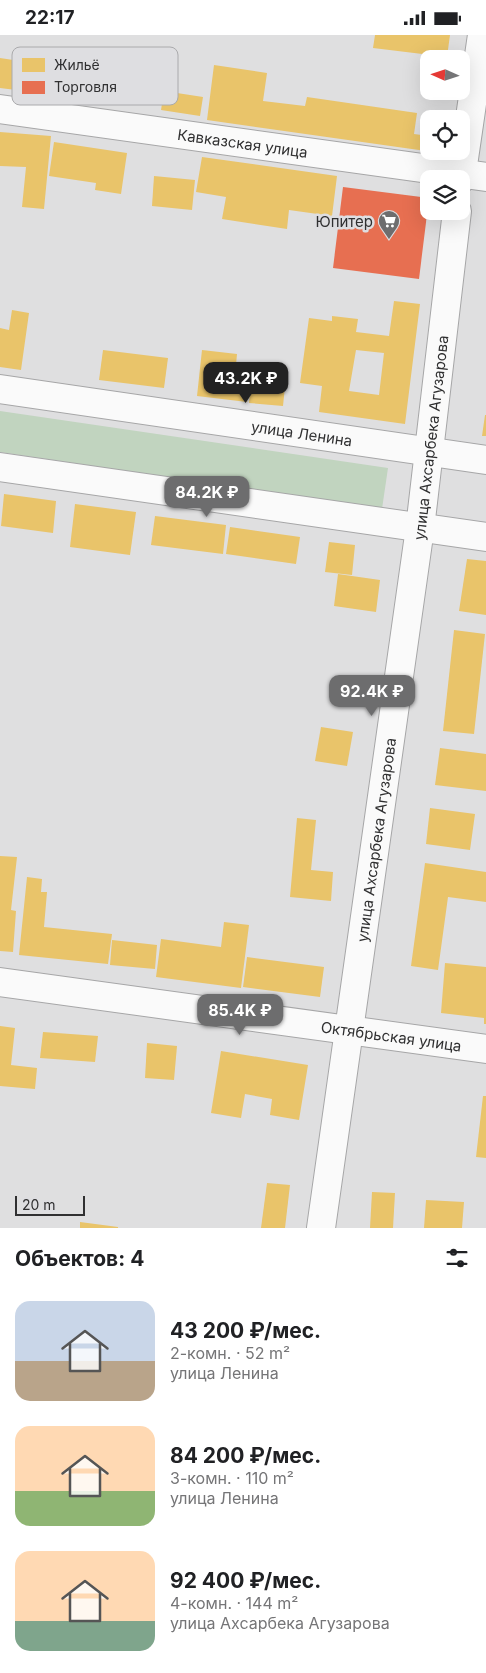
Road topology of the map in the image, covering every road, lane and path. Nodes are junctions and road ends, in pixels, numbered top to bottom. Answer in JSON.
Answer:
{"nodes":[{"id":1,"x":482,"y":35,"type":"edge"},
{"id":2,"x":0,"y":109,"type":"edge"},
{"id":3,"x":428,"y":170,"type":"edge"},
{"id":4,"x":470,"y":176,"type":"edge"},
{"id":5,"x":456,"y":220,"type":"edge"},
{"id":6,"x":0,"y":389,"type":"edge"},
{"id":7,"x":429,"y":453,"type":"junction"},
{"id":8,"x":486,"y":460,"type":"edge"},
{"id":9,"x":0,"y":467,"type":"edge"},
{"id":10,"x":420,"y":528,"type":"junction"},
{"id":11,"x":486,"y":537,"type":"edge"},
{"id":12,"x":0,"y":982,"type":"edge"},
{"id":13,"x":350,"y":1030,"type":"junction"},
{"id":14,"x":486,"y":1049,"type":"edge"},
{"id":15,"x":321,"y":1228,"type":"edge"}],
"edges":[{"from":1,"to":4,"type":"street"},
{"from":2,"to":3,"type":"street","name":"Кавказская улица"},
{"from":5,"to":7,"type":"street","name":"улица Ахсарбека Агузарова"},
{"from":6,"to":7,"type":"street","name":"улица Ленина"},
{"from":7,"to":8,"type":"street","name":"улица Ленина"},
{"from":7,"to":10,"type":"street","name":"улица Ахсарбека Агузарова"},
{"from":9,"to":10,"type":"street"},
{"from":10,"to":11,"type":"street"},
{"from":10,"to":13,"type":"street","name":"улица Ахсарбека Агузарова"},
{"from":12,"to":13,"type":"street","name":"Октябрьская улица"},
{"from":13,"to":14,"type":"street","name":"Октябрьская улица"},
{"from":13,"to":15,"type":"street","name":"улица Ахсарбека Агузарова"}]}
